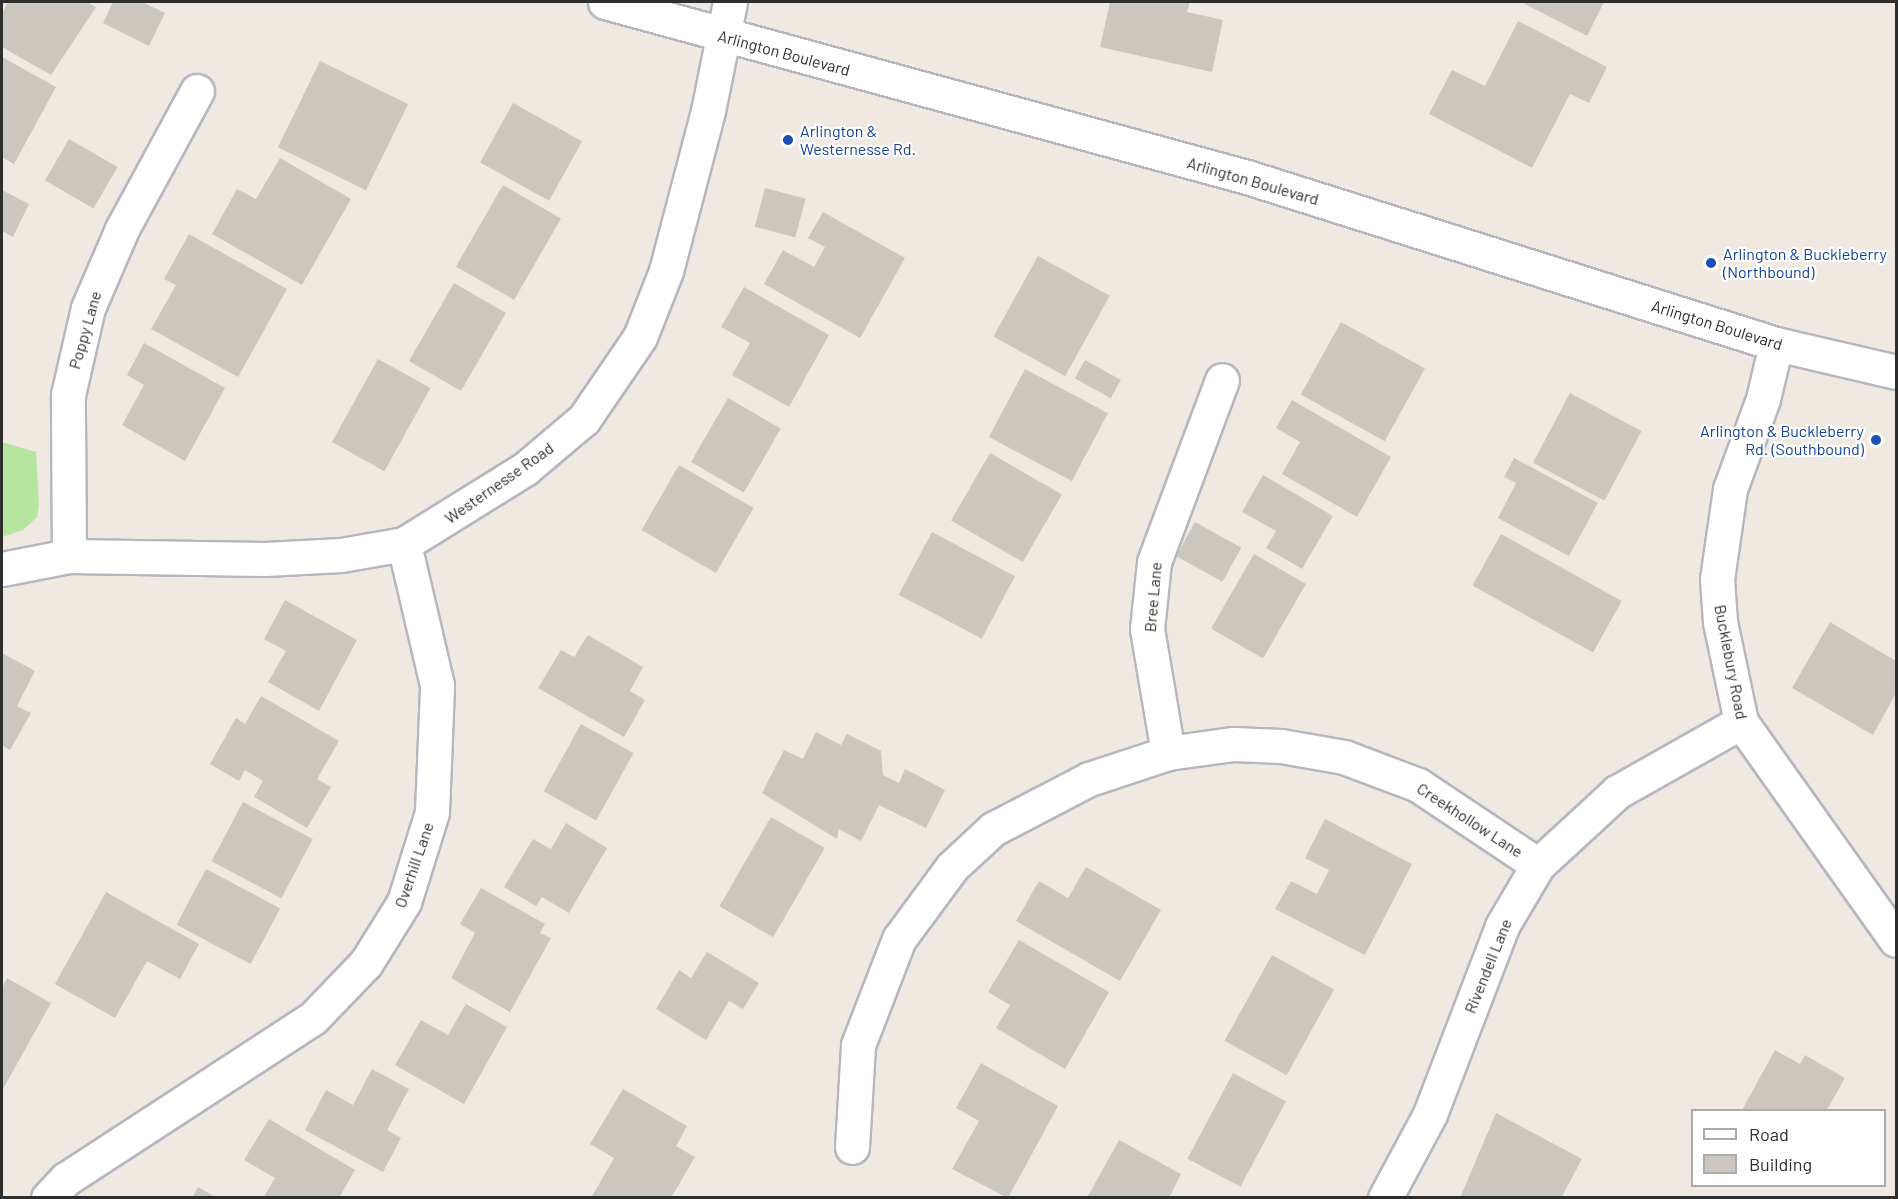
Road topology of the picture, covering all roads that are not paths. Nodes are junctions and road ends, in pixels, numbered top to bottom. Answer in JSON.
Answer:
{"nodes":[{"id":1,"x":605,"y":2,"type":"edge"},
{"id":2,"x":730,"y":2,"type":"edge"},
{"id":3,"x":722,"y":36,"type":"junction"},
{"id":4,"x":196,"y":91,"type":"dead end"},
{"id":5,"x":1776,"y":344,"type":"junction"},
{"id":6,"x":1896,"y":372,"type":"edge"},
{"id":7,"x":1222,"y":380,"type":"dead end"},
{"id":8,"x":404,"y":544,"type":"junction"},
{"id":9,"x":69,"y":556,"type":"junction"},
{"id":10,"x":2,"y":569,"type":"edge"},
{"id":11,"x":1741,"y":722,"type":"junction"},
{"id":12,"x":1168,"y":753,"type":"junction"},
{"id":13,"x":1538,"y":865,"type":"junction"},
{"id":14,"x":1896,"y":940,"type":"edge"},
{"id":15,"x":852,"y":1148,"type":"dead end"},
{"id":16,"x":48,"y":1197,"type":"edge"},
{"id":17,"x":1385,"y":1197,"type":"edge"}],
"edges":[{"from":1,"to":3,"type":"street","name":"Arlington Boulevard"},
{"from":2,"to":3,"type":"street","name":"Westernesse Road"},
{"from":3,"to":5,"type":"street","name":"Arlington Boulevard"},
{"from":3,"to":8,"type":"street","name":"Westernesse Road"},
{"from":4,"to":9,"type":"street","name":"Poppy Lane"},
{"from":5,"to":6,"type":"street","name":"Arlington Boulevard"},
{"from":5,"to":11,"type":"street","name":"Bucklebury Road"},
{"from":7,"to":12,"type":"street","name":"Bree Lane"},
{"from":8,"to":9,"type":"street","name":"Westernesse Road"},
{"from":8,"to":16,"type":"street","name":"Overhill Lane"},
{"from":9,"to":10,"type":"street","name":"Westernesse Road"},
{"from":11,"to":13,"type":"street","name":"Rivendell Lane"},
{"from":11,"to":14,"type":"street","name":"Bucklebury Road"},
{"from":12,"to":13,"type":"street","name":"Creekhollow Lane"},
{"from":12,"to":15,"type":"street","name":"Creekhollow Lane"},
{"from":13,"to":17,"type":"street","name":"Rivendell Lane"}]}
